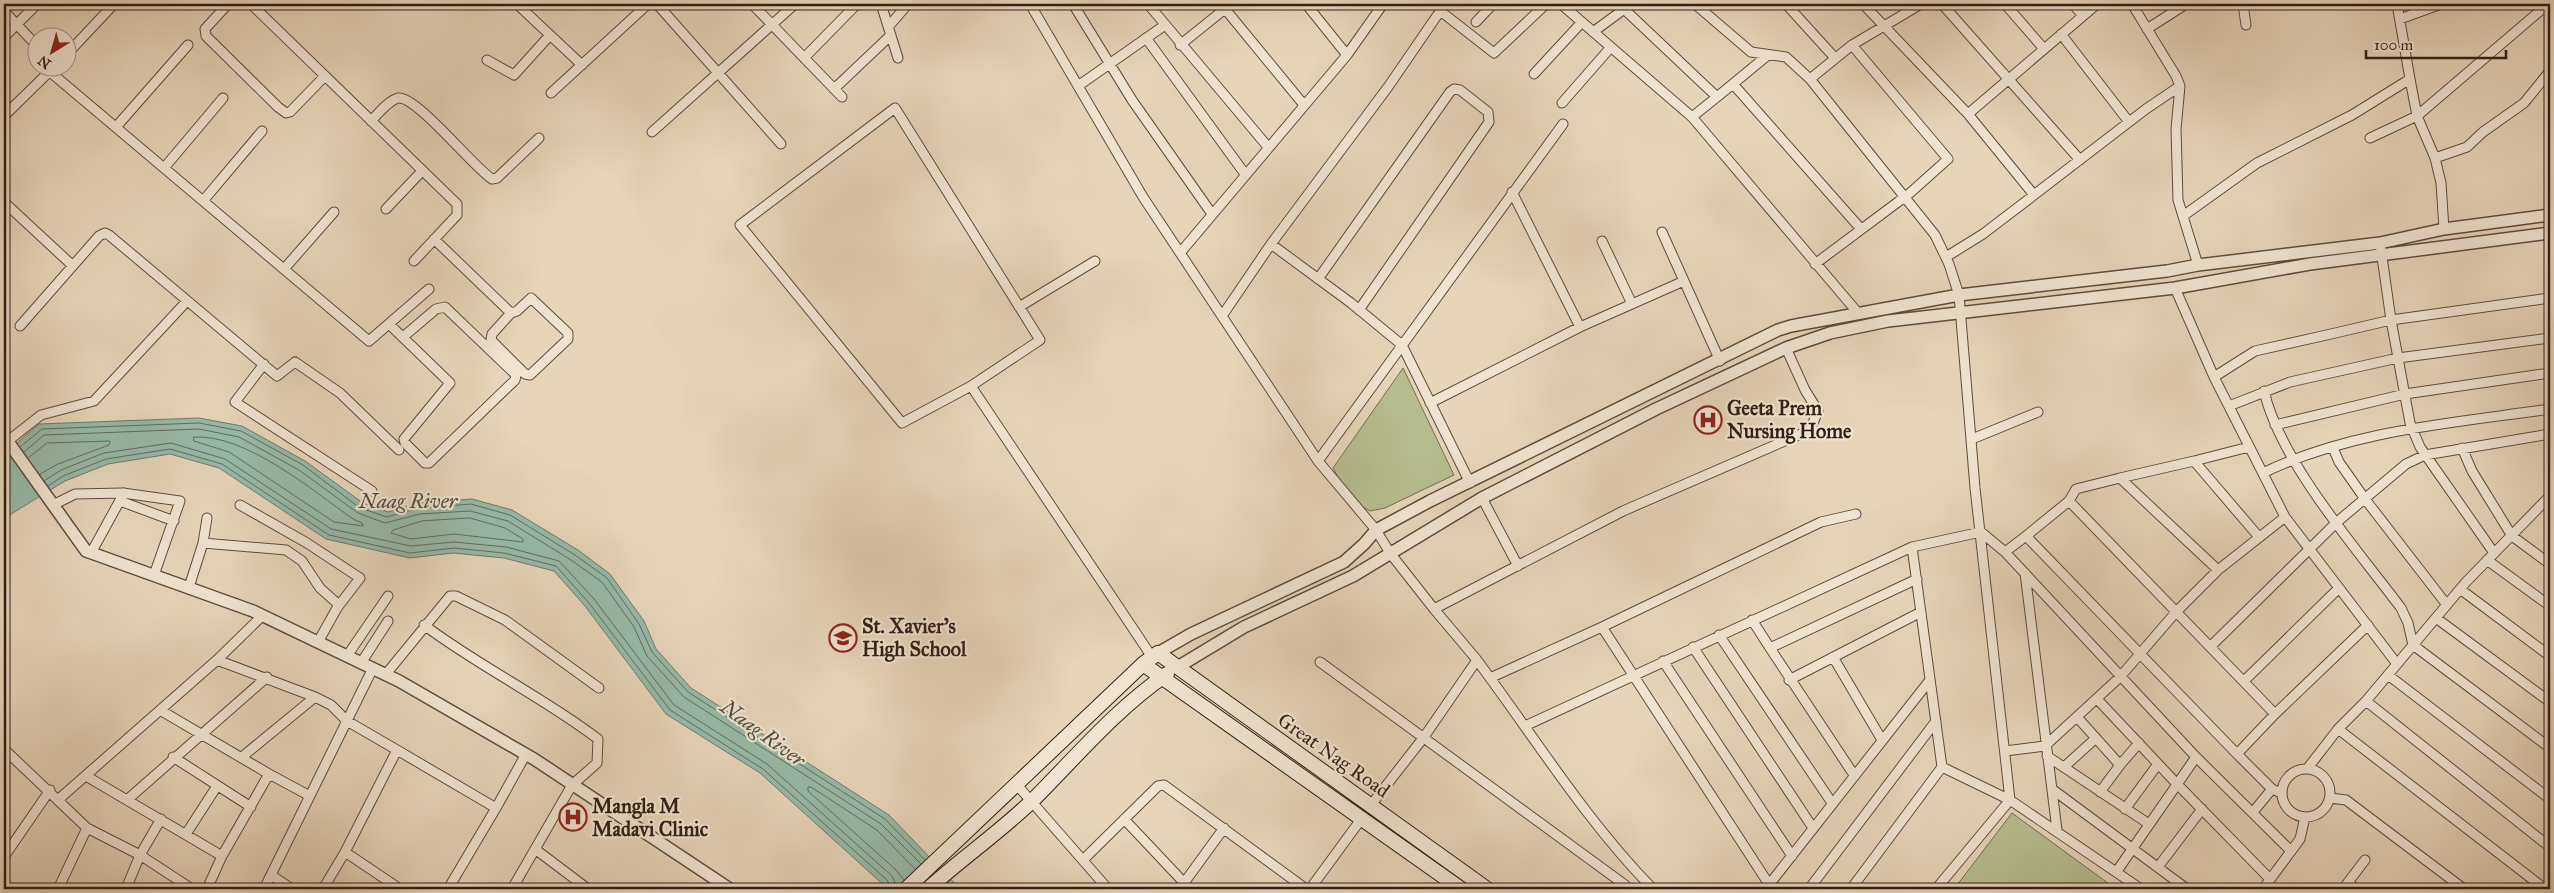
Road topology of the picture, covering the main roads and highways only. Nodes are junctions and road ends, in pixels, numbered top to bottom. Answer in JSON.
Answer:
{"nodes":[{"id":1,"x":1151,"y":658,"type":"junction"},
{"id":2,"x":1176,"y":668,"type":"junction"},
{"id":3,"x":1160,"y":678,"type":"junction"},
{"id":4,"x":1371,"y":805,"type":"junction"},
{"id":5,"x":1362,"y":818,"type":"junction"},
{"id":6,"x":906,"y":889,"type":"edge"},
{"id":7,"x":928,"y":889,"type":"edge"},
{"id":8,"x":1461,"y":889,"type":"edge"},
{"id":9,"x":1487,"y":889,"type":"edge"}],
"edges":[{"from":1,"to":2,"type":"main road","name":"Great Nag Road"},
{"from":1,"to":3,"type":"main road","name":"Great Nag Road"},
{"from":1,"to":6,"type":"main road"},
{"from":2,"to":3,"type":"main road"},
{"from":2,"to":4,"type":"main road","name":"Great Nag Road"},
{"from":3,"to":5,"type":"main road","name":"Great Nag Road"},
{"from":3,"to":7,"type":"main road"},
{"from":4,"to":5,"type":"main road"},
{"from":4,"to":9,"type":"main road","name":"Great Nag Road"},
{"from":5,"to":8,"type":"main road","name":"Great Nag Road"}]}
